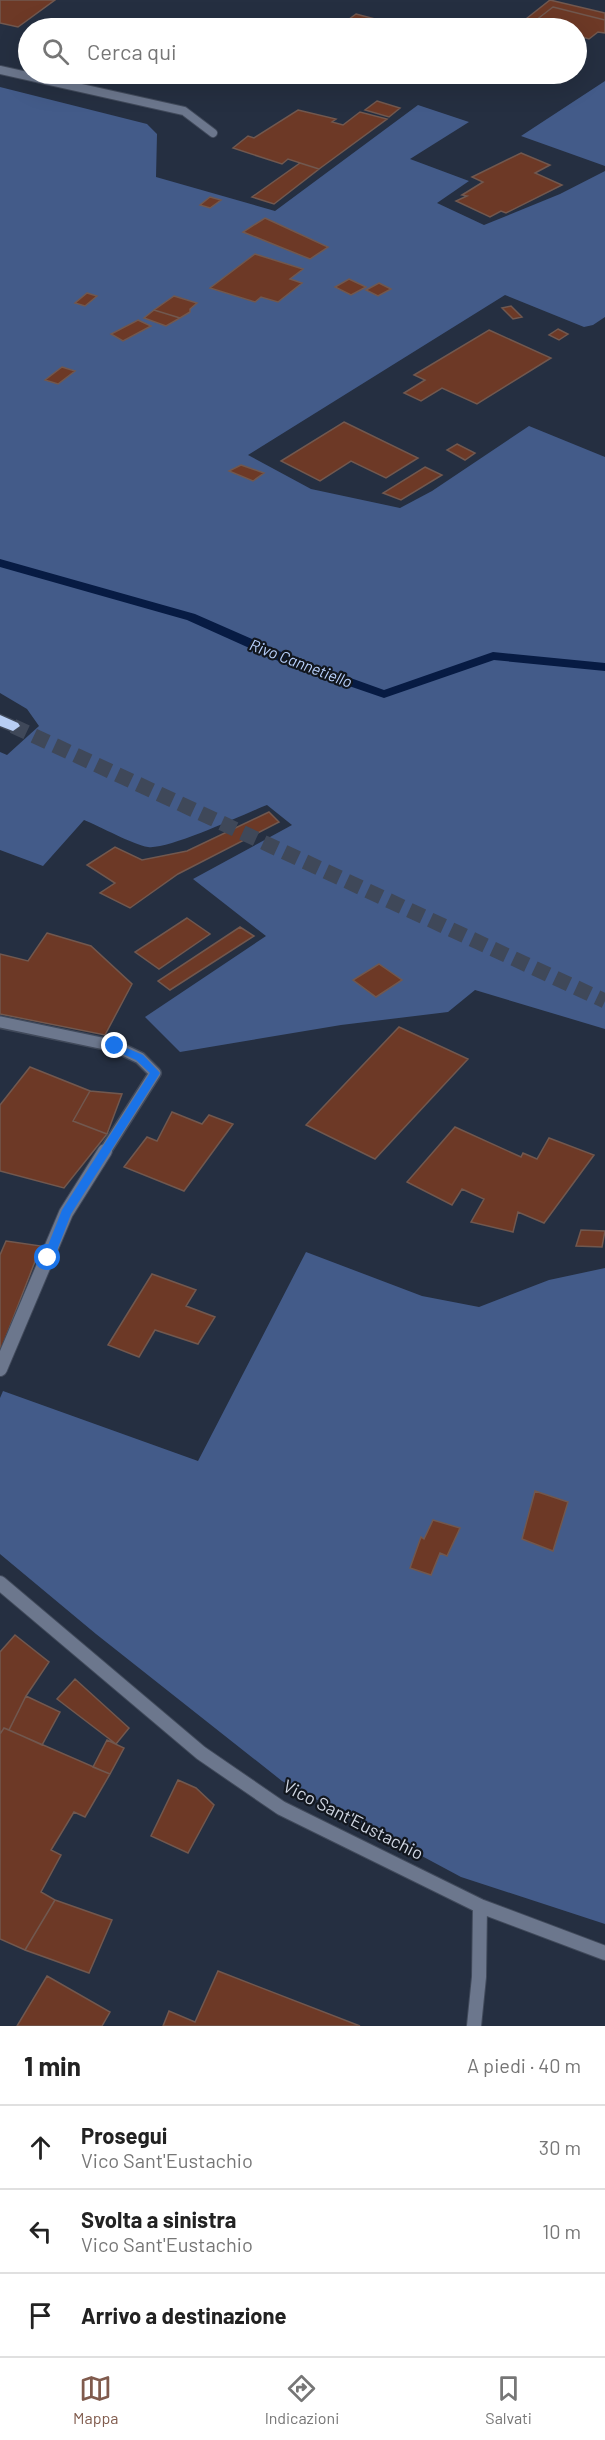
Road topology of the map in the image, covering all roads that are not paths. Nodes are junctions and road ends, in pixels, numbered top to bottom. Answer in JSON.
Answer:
{"nodes":[{"id":1,"x":0,"y":70,"type":"edge"},
{"id":2,"x":18,"y":74,"type":"edge"},
{"id":3,"x":63,"y":84,"type":"edge"},
{"id":4,"x":213,"y":133,"type":"dead end"},
{"id":5,"x":0,"y":1022,"type":"edge"},
{"id":6,"x":0,"y":1369,"type":"edge"},
{"id":7,"x":0,"y":1583,"type":"edge"},
{"id":8,"x":480,"y":1906,"type":"junction"},
{"id":9,"x":605,"y":1953,"type":"edge"},
{"id":10,"x":474,"y":2026,"type":"edge"}],
"edges":[{"from":1,"to":2,"type":"street"},
{"from":3,"to":4,"type":"street"},
{"from":5,"to":6,"type":"street"},
{"from":7,"to":8,"type":"street","name":"Vico Sant'Eustachio"},
{"from":8,"to":9,"type":"street","name":"Vico Sant'Eustachio"},
{"from":8,"to":10,"type":"street"}]}
